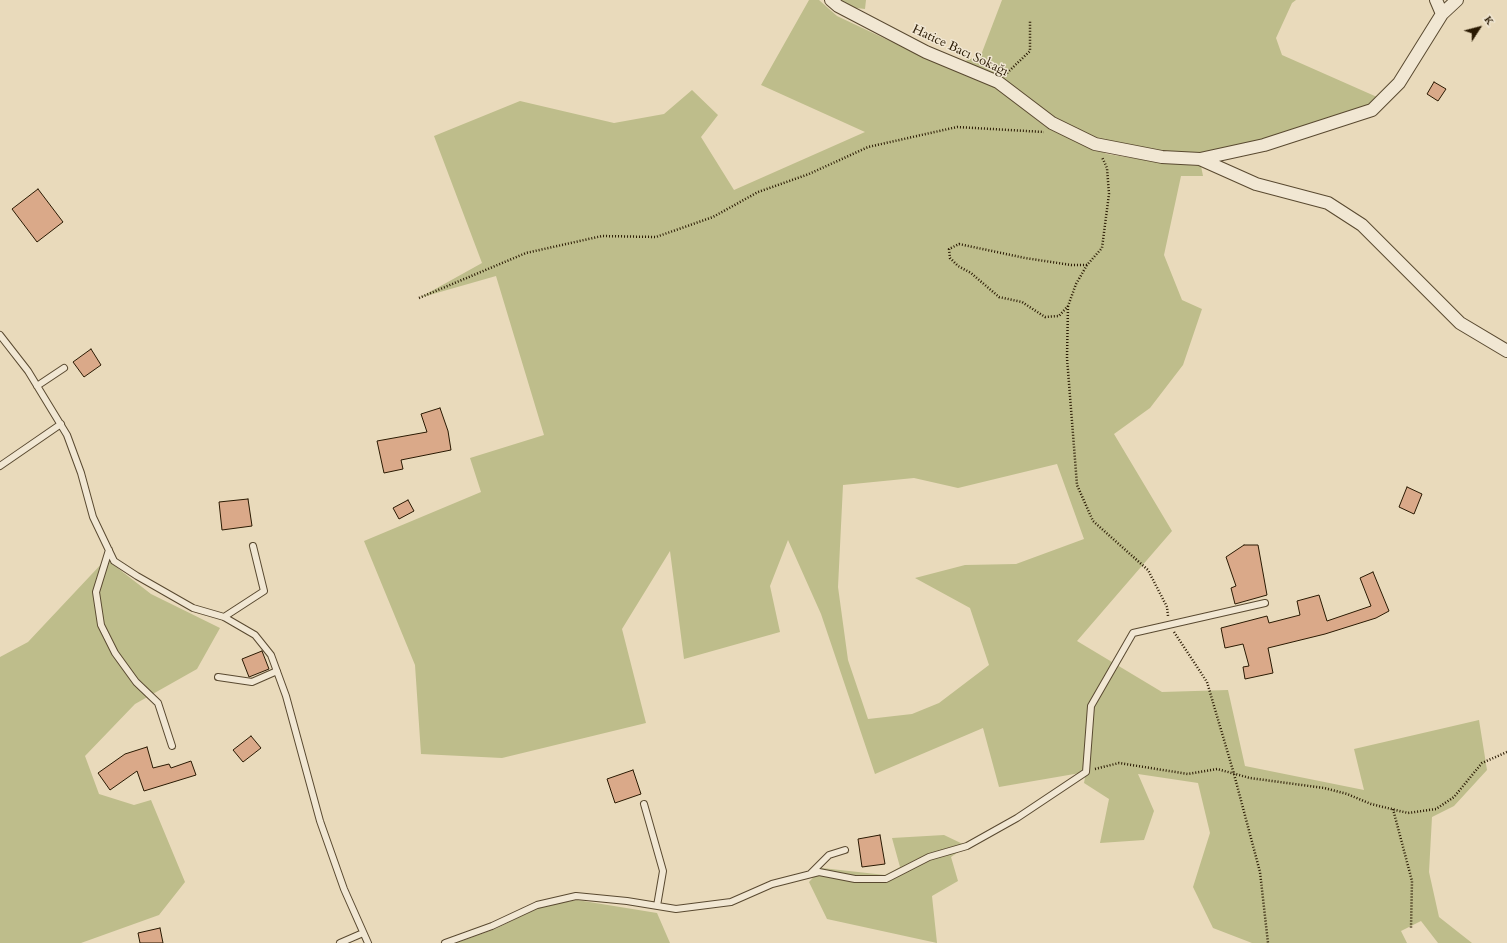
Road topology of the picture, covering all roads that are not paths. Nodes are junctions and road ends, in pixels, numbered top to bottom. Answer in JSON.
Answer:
{"nodes":[{"id":1,"x":831,"y":0,"type":"edge"},
{"id":2,"x":1436,"y":0,"type":"edge"},
{"id":3,"x":1457,"y":0,"type":"edge"},
{"id":4,"x":1442,"y":14,"type":"junction"},
{"id":5,"x":1200,"y":159,"type":"junction"},
{"id":6,"x":0,"y":335,"type":"edge"},
{"id":7,"x":1507,"y":351,"type":"edge"},
{"id":8,"x":64,"y":368,"type":"dead end"},
{"id":9,"x":37,"y":386,"type":"junction"},
{"id":10,"x":61,"y":424,"type":"junction"},
{"id":11,"x":0,"y":466,"type":"edge"},
{"id":12,"x":253,"y":546,"type":"dead end"},
{"id":13,"x":109,"y":550,"type":"junction"},
{"id":14,"x":1265,"y":603,"type":"dead end"},
{"id":15,"x":224,"y":617,"type":"junction"},
{"id":16,"x":277,"y":671,"type":"junction"},
{"id":17,"x":218,"y":676,"type":"dead end"},
{"id":18,"x":172,"y":746,"type":"dead end"},
{"id":19,"x":644,"y":804,"type":"dead end"},
{"id":20,"x":845,"y":850,"type":"dead end"},
{"id":21,"x":810,"y":874,"type":"junction"},
{"id":22,"x":657,"y":906,"type":"junction"},
{"id":23,"x":363,"y":933,"type":"junction"},
{"id":24,"x":340,"y":943,"type":"edge"},
{"id":25,"x":368,"y":943,"type":"edge"},
{"id":26,"x":445,"y":943,"type":"edge"}],
"edges":[{"from":1,"to":5,"type":"street","name":"Hatice Bacı Sokağı"},
{"from":2,"to":4,"type":"street"},
{"from":3,"to":4,"type":"street"},
{"from":4,"to":5,"type":"street"},
{"from":5,"to":7,"type":"street","name":"Hatice Bacı Sokağı"},
{"from":6,"to":9,"type":"lane"},
{"from":8,"to":9,"type":"lane"},
{"from":9,"to":10,"type":"lane"},
{"from":10,"to":11,"type":"lane"},
{"from":10,"to":13,"type":"lane"},
{"from":12,"to":15,"type":"lane"},
{"from":13,"to":15,"type":"lane"},
{"from":13,"to":18,"type":"lane"},
{"from":14,"to":21,"type":"lane"},
{"from":15,"to":16,"type":"lane"},
{"from":16,"to":17,"type":"lane"},
{"from":16,"to":23,"type":"lane"},
{"from":19,"to":22,"type":"lane"},
{"from":20,"to":21,"type":"lane"},
{"from":21,"to":22,"type":"lane"},
{"from":22,"to":26,"type":"lane"},
{"from":23,"to":24,"type":"lane"},
{"from":23,"to":25,"type":"lane"}]}
